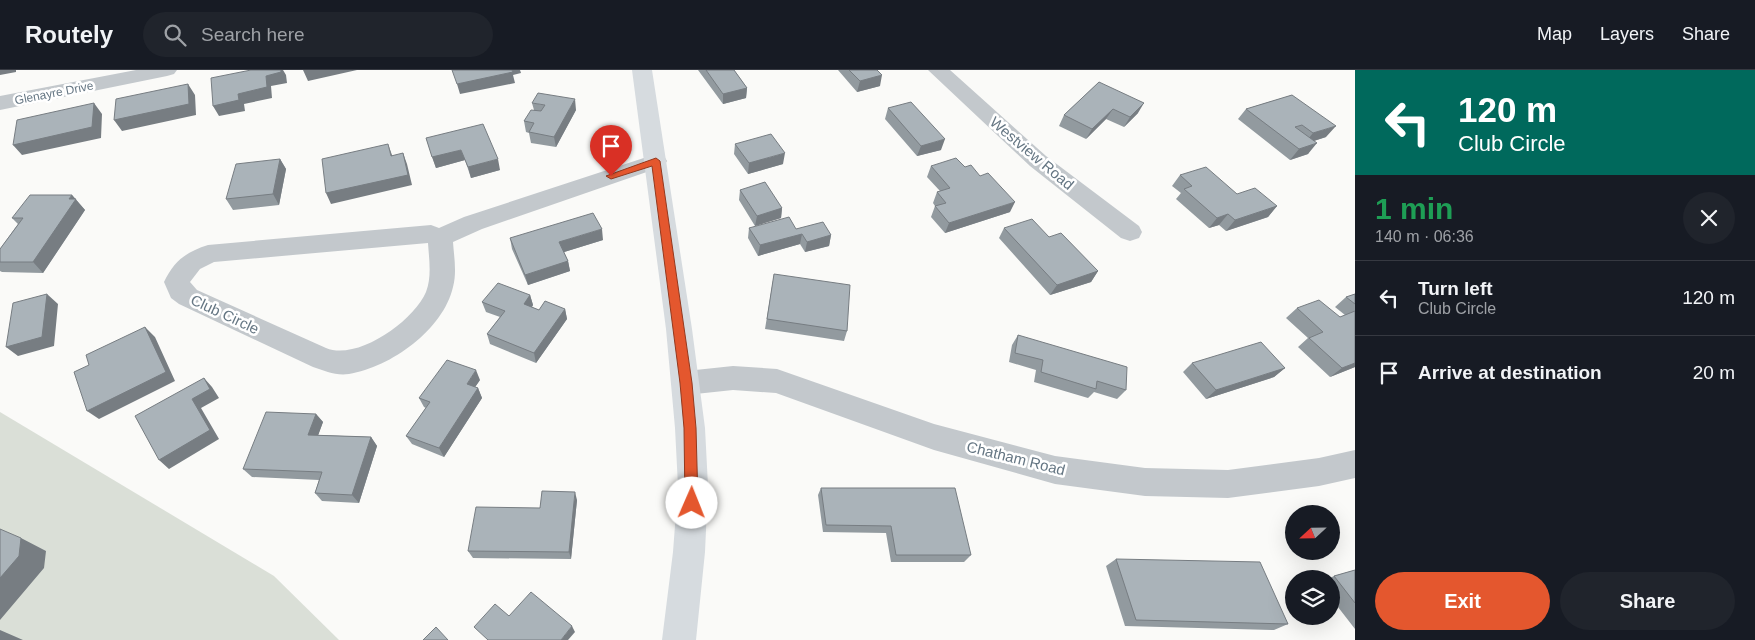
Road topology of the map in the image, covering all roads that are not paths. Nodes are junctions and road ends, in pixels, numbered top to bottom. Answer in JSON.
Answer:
{"nodes":[{"id":1,"x":167,"y":70,"type":"edge"},
{"id":2,"x":642,"y":70,"type":"edge"},
{"id":3,"x":938,"y":70,"type":"edge"},
{"id":4,"x":0,"y":103,"type":"edge"},
{"id":5,"x":656,"y":161,"type":"junction"},
{"id":6,"x":1130,"y":232,"type":"dead end"},
{"id":7,"x":440,"y":237,"type":"junction"},
{"id":8,"x":686,"y":383,"type":"junction"},
{"id":9,"x":1355,"y":464,"type":"edge"},
{"id":10,"x":679,"y":640,"type":"edge"}],
"edges":[{"from":1,"to":4,"type":"street","name":"Glenayre Drive"},
{"from":2,"to":5,"type":"main road"},
{"from":3,"to":6,"type":"street","name":"Westview Road"},
{"from":5,"to":7,"type":"street","name":"Club Circle"},
{"from":5,"to":8,"type":"main road"},
{"from":7,"to":7,"type":"street","name":"Club Circle"},
{"from":8,"to":9,"type":"street","name":"Chatham Road"},
{"from":8,"to":10,"type":"main road"}]}
